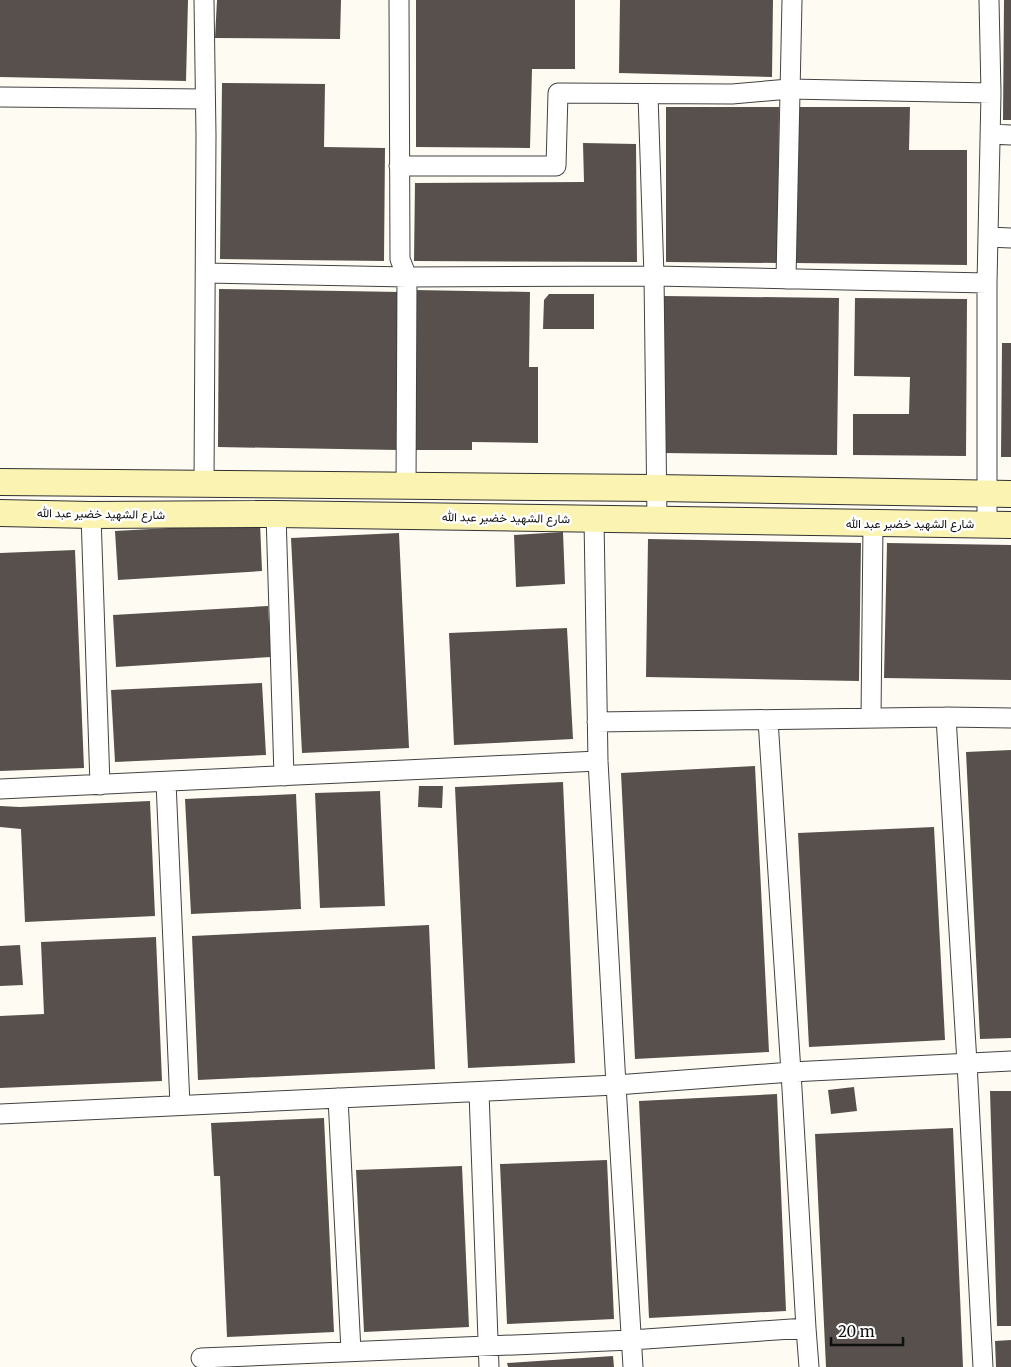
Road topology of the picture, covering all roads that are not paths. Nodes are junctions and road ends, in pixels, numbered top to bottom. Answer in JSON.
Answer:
{"nodes":[{"id":1,"x":204,"y":0,"type":"edge"},
{"id":2,"x":399,"y":0,"type":"edge"},
{"id":3,"x":792,"y":0,"type":"edge"},
{"id":4,"x":989,"y":0,"type":"edge"},
{"id":5,"x":789,"y":89,"type":"junction"},
{"id":6,"x":991,"y":93,"type":"junction"},
{"id":7,"x":648,"y":95,"type":"junction"},
{"id":8,"x":0,"y":97,"type":"edge"},
{"id":9,"x":205,"y":99,"type":"junction"},
{"id":10,"x":990,"y":134,"type":"junction"},
{"id":11,"x":1011,"y":135,"type":"edge"},
{"id":12,"x":399,"y":166,"type":"junction"},
{"id":13,"x":988,"y":237,"type":"junction"},
{"id":14,"x":1011,"y":238,"type":"edge"},
{"id":15,"x":206,"y":273,"type":"junction"},
{"id":16,"x":654,"y":276,"type":"junction"},
{"id":17,"x":407,"y":277,"type":"junction"},
{"id":18,"x":786,"y":279,"type":"junction"},
{"id":19,"x":987,"y":283,"type":"junction"},
{"id":20,"x":0,"y":482,"type":"edge"},
{"id":21,"x":204,"y":485,"type":"junction"},
{"id":22,"x":406,"y":486,"type":"junction"},
{"id":23,"x":656,"y":488,"type":"junction"},
{"id":24,"x":999,"y":494,"type":"edge"},
{"id":25,"x":0,"y":513,"type":"edge"},
{"id":26,"x":276,"y":514,"type":"junction"},
{"id":27,"x":91,"y":515,"type":"junction"},
{"id":28,"x":594,"y":520,"type":"junction"},
{"id":29,"x":657,"y":520,"type":"junction"},
{"id":30,"x":873,"y":524,"type":"junction"},
{"id":31,"x":999,"y":525,"type":"edge"},
{"id":32,"x":946,"y":717,"type":"junction"},
{"id":33,"x":871,"y":718,"type":"junction"},
{"id":34,"x":1011,"y":718,"type":"edge"},
{"id":35,"x":768,"y":720,"type":"junction"},
{"id":36,"x":597,"y":722,"type":"junction"},
{"id":37,"x":598,"y":761,"type":"junction"},
{"id":38,"x":284,"y":776,"type":"junction"},
{"id":39,"x":166,"y":782,"type":"junction"},
{"id":40,"x":100,"y":785,"type":"junction"},
{"id":41,"x":0,"y":789,"type":"edge"},
{"id":42,"x":1011,"y":1061,"type":"edge"},
{"id":43,"x":967,"y":1063,"type":"junction"},
{"id":44,"x":791,"y":1072,"type":"junction"},
{"id":45,"x":616,"y":1085,"type":"junction"},
{"id":46,"x":479,"y":1092,"type":"junction"},
{"id":47,"x":338,"y":1098,"type":"junction"},
{"id":48,"x":180,"y":1105,"type":"junction"},
{"id":49,"x":0,"y":1114,"type":"edge"},
{"id":50,"x":806,"y":1328,"type":"junction"},
{"id":51,"x":631,"y":1340,"type":"junction"},
{"id":52,"x":488,"y":1346,"type":"junction"},
{"id":53,"x":351,"y":1351,"type":"junction"},
{"id":54,"x":201,"y":1358,"type":"dead end"},
{"id":55,"x":490,"y":1367,"type":"edge"},
{"id":56,"x":633,"y":1367,"type":"edge"},
{"id":57,"x":809,"y":1367,"type":"edge"},
{"id":58,"x":983,"y":1367,"type":"edge"}],
"edges":[{"from":1,"to":9,"type":"street"},
{"from":2,"to":12,"type":"street"},
{"from":3,"to":5,"type":"street"},
{"from":4,"to":6,"type":"street"},
{"from":5,"to":6,"type":"street"},
{"from":5,"to":7,"type":"street"},
{"from":5,"to":18,"type":"street"},
{"from":6,"to":10,"type":"street"},
{"from":7,"to":12,"type":"street"},
{"from":7,"to":16,"type":"street"},
{"from":8,"to":9,"type":"street"},
{"from":9,"to":15,"type":"street"},
{"from":10,"to":11,"type":"street"},
{"from":10,"to":13,"type":"street"},
{"from":12,"to":17,"type":"street"},
{"from":13,"to":14,"type":"street"},
{"from":13,"to":19,"type":"street"},
{"from":15,"to":17,"type":"street"},
{"from":15,"to":21,"type":"street"},
{"from":16,"to":17,"type":"street"},
{"from":16,"to":18,"type":"street"},
{"from":16,"to":23,"type":"street"},
{"from":17,"to":22,"type":"street"},
{"from":18,"to":19,"type":"street"},
{"from":19,"to":24,"type":"street"},
{"from":20,"to":21,"type":"main road"},
{"from":21,"to":22,"type":"main road"},
{"from":22,"to":23,"type":"main road"},
{"from":23,"to":24,"type":"main road"},
{"from":23,"to":29,"type":"street"},
{"from":24,"to":31,"type":"street"},
{"from":25,"to":27,"type":"main road","name":"شارع الشهيد خضير عبد الله"},
{"from":26,"to":27,"type":"main road","name":"شارع الشهيد خضير عبد الله"},
{"from":26,"to":28,"type":"main road","name":"شارع الشهيد خضير عبد الله"},
{"from":26,"to":38,"type":"street"},
{"from":27,"to":40,"type":"street"},
{"from":28,"to":29,"type":"main road","name":"شارع الشهيد خضير عبد الله"},
{"from":28,"to":36,"type":"street"},
{"from":29,"to":30,"type":"main road","name":"شارع الشهيد خضير عبد الله"},
{"from":30,"to":31,"type":"main road","name":"شارع الشهيد خضير عبد الله"},
{"from":30,"to":33,"type":"street"},
{"from":32,"to":33,"type":"street"},
{"from":32,"to":34,"type":"street"},
{"from":32,"to":43,"type":"street"},
{"from":33,"to":35,"type":"street"},
{"from":35,"to":36,"type":"street"},
{"from":35,"to":44,"type":"street"},
{"from":36,"to":37,"type":"street"},
{"from":37,"to":38,"type":"street"},
{"from":37,"to":45,"type":"street"},
{"from":38,"to":39,"type":"street"},
{"from":39,"to":40,"type":"street"},
{"from":39,"to":48,"type":"street"},
{"from":40,"to":41,"type":"street"},
{"from":42,"to":43,"type":"street"},
{"from":43,"to":44,"type":"street"},
{"from":43,"to":58,"type":"street"},
{"from":44,"to":45,"type":"street"},
{"from":44,"to":50,"type":"street"},
{"from":45,"to":46,"type":"street"},
{"from":45,"to":51,"type":"street"},
{"from":46,"to":47,"type":"street"},
{"from":46,"to":52,"type":"street"},
{"from":47,"to":48,"type":"street"},
{"from":47,"to":53,"type":"street"},
{"from":48,"to":49,"type":"street"},
{"from":50,"to":51,"type":"street"},
{"from":50,"to":57,"type":"street"},
{"from":51,"to":52,"type":"street"},
{"from":51,"to":56,"type":"street"},
{"from":52,"to":53,"type":"street"},
{"from":52,"to":55,"type":"street"},
{"from":53,"to":54,"type":"street"}]}
